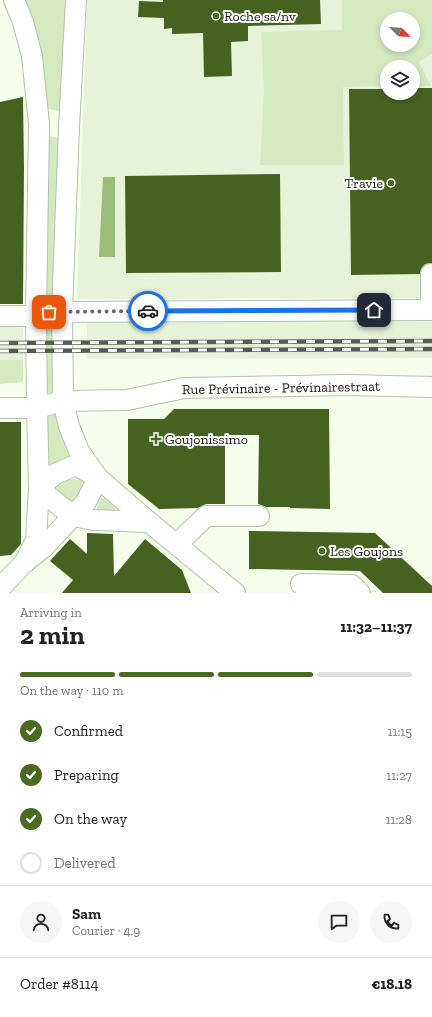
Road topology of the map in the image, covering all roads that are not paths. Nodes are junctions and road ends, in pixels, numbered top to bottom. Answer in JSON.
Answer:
{"nodes":[{"id":1,"x":14,"y":0,"type":"edge"},
{"id":2,"x":76,"y":0,"type":"edge"},
{"id":3,"x":39,"y":124,"type":"junction"},
{"id":4,"x":69,"y":127,"type":"junction"},
{"id":5,"x":431,"y":274,"type":"dead end"},
{"id":6,"x":431,"y":310,"type":"edge"},
{"id":7,"x":62,"y":312,"type":"junction"},
{"id":8,"x":36,"y":314,"type":"junction"},
{"id":9,"x":0,"y":316,"type":"edge"},
{"id":10,"x":432,"y":387,"type":"edge"},
{"id":11,"x":63,"y":400,"type":"junction"},
{"id":12,"x":0,"y":408,"type":"edge"},
{"id":13,"x":37,"y":408,"type":"junction"},
{"id":14,"x":98,"y":478,"type":"junction"},
{"id":15,"x":39,"y":488,"type":"junction"},
{"id":16,"x":74,"y":516,"type":"junction"},
{"id":17,"x":149,"y":522,"type":"junction"},
{"id":18,"x":253,"y":522,"type":"dead end"},
{"id":19,"x":177,"y":544,"type":"junction"},
{"id":20,"x":9,"y":575,"type":"edge"},
{"id":21,"x":301,"y":584,"type":"dead end"},
{"id":22,"x":235,"y":593,"type":"edge"},
{"id":23,"x":360,"y":593,"type":"edge"}],
"edges":[{"from":1,"to":3,"type":"street"},
{"from":2,"to":4,"type":"street"},
{"from":3,"to":4,"type":"street"},
{"from":3,"to":8,"type":"street"},
{"from":4,"to":7,"type":"street"},
{"from":5,"to":6,"type":"street"},
{"from":6,"to":7,"type":"street"},
{"from":7,"to":8,"type":"street"},
{"from":7,"to":11,"type":"street"},
{"from":8,"to":9,"type":"street"},
{"from":8,"to":13,"type":"street"},
{"from":10,"to":11,"type":"street","name":"Rue Prévinaire - Prévinairestraat"},
{"from":11,"to":13,"type":"street","name":"Rue Prévinaire - Prévinairestraat"},
{"from":11,"to":14,"type":"street"},
{"from":12,"to":13,"type":"street","name":"Rue Prévinaire - Prévinairestraat"},
{"from":13,"to":15,"type":"street"},
{"from":14,"to":15,"type":"street"},
{"from":14,"to":16,"type":"street"},
{"from":14,"to":17,"type":"street"},
{"from":15,"to":16,"type":"street"},
{"from":15,"to":20,"type":"street"},
{"from":16,"to":17,"type":"street"},
{"from":16,"to":20,"type":"street"},
{"from":17,"to":19,"type":"street"},
{"from":18,"to":19,"type":"street"},
{"from":19,"to":22,"type":"street"},
{"from":21,"to":23,"type":"street"}]}
